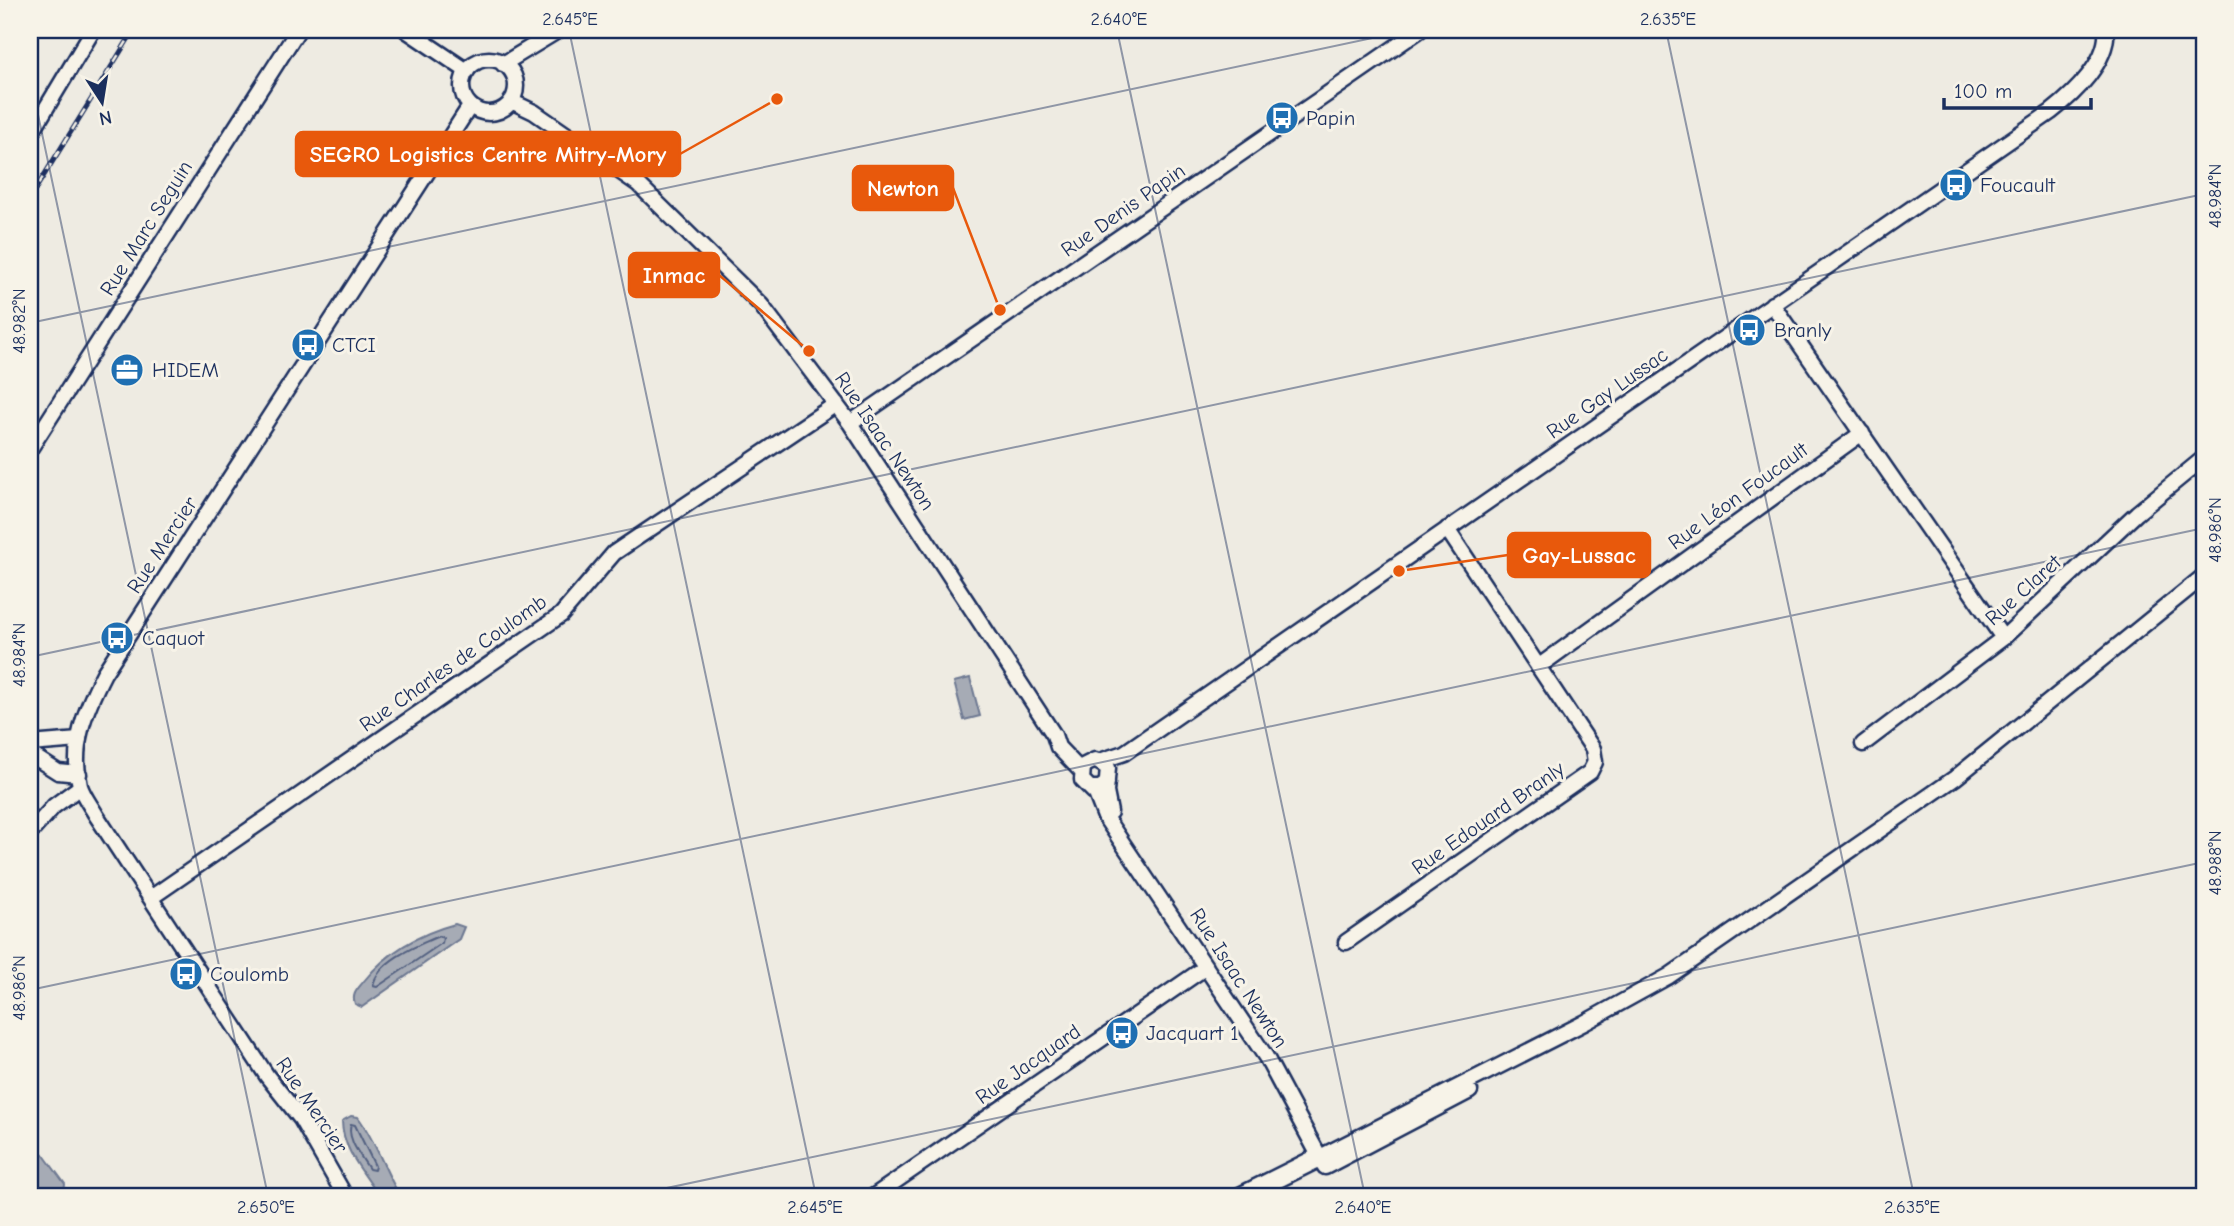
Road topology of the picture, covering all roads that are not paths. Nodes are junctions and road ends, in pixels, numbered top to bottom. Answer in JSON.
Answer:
{"nodes":[{"id":1,"x":93,"y":30,"type":"edge"},
{"id":2,"x":298,"y":30,"type":"edge"},
{"id":3,"x":406,"y":30,"type":"edge"},
{"id":4,"x":559,"y":30,"type":"edge"},
{"id":5,"x":1420,"y":30,"type":"edge"},
{"id":6,"x":2106,"y":30,"type":"edge"},
{"id":7,"x":503,"y":64,"type":"junction"},
{"id":8,"x":467,"y":71,"type":"junction"},
{"id":9,"x":511,"y":101,"type":"junction"},
{"id":10,"x":470,"y":106,"type":"junction"},
{"id":11,"x":30,"y":135,"type":"edge"},
{"id":12,"x":1772,"y":304,"type":"junction"},
{"id":13,"x":836,"y":404,"type":"junction"},
{"id":14,"x":850,"y":423,"type":"junction"},
{"id":15,"x":1862,"y":433,"type":"junction"},
{"id":16,"x":30,"y":449,"type":"edge"},
{"id":17,"x":2204,"y":458,"type":"edge"},
{"id":18,"x":1447,"y":529,"type":"junction"},
{"id":19,"x":2204,"y":576,"type":"edge"},
{"id":20,"x":2003,"y":638,"type":"junction"},
{"id":21,"x":1538,"y":667,"type":"junction"},
{"id":22,"x":1054,"y":735,"type":"junction"},
{"id":23,"x":79,"y":740,"type":"junction"},
{"id":24,"x":30,"y":744,"type":"edge"},
{"id":25,"x":1863,"y":744,"type":"dead end"},
{"id":26,"x":1124,"y":753,"type":"junction"},
{"id":27,"x":30,"y":754,"type":"edge"},
{"id":28,"x":1097,"y":760,"type":"junction"},
{"id":29,"x":1082,"y":771,"type":"junction"},
{"id":30,"x":1108,"y":778,"type":"junction"},
{"id":31,"x":80,"y":781,"type":"junction"},
{"id":32,"x":1090,"y":788,"type":"junction"},
{"id":33,"x":1114,"y":827,"type":"junction"},
{"id":34,"x":30,"y":833,"type":"edge"},
{"id":35,"x":152,"y":897,"type":"junction"},
{"id":36,"x":1346,"y":942,"type":"dead end"},
{"id":37,"x":1206,"y":967,"type":"junction"},
{"id":38,"x":1322,"y":1162,"type":"junction"},
{"id":39,"x":345,"y":1196,"type":"edge"},
{"id":40,"x":874,"y":1196,"type":"edge"},
{"id":41,"x":1242,"y":1196,"type":"edge"},
{"id":42,"x":1269,"y":1196,"type":"edge"}],
"edges":[{"from":1,"to":11,"type":"street"},
{"from":2,"to":16,"type":"street","name":"Rue Marc Seguin"},
{"from":3,"to":8,"type":"street"},
{"from":4,"to":7,"type":"street"},
{"from":5,"to":14,"type":"street","name":"Rue Denis Papin"},
{"from":6,"to":12,"type":"street","name":"Rue Gay Lussac"},
{"from":7,"to":8,"type":"street"},
{"from":7,"to":9,"type":"street"},
{"from":8,"to":10,"type":"street"},
{"from":9,"to":10,"type":"street"},
{"from":9,"to":13,"type":"street","name":"Rue Isaac Newton"},
{"from":10,"to":23,"type":"street","name":"Rue Mercier"},
{"from":12,"to":15,"type":"street"},
{"from":12,"to":18,"type":"street","name":"Rue Gay Lussac"},
{"from":13,"to":14,"type":"street","name":"Rue Isaac Newton"},
{"from":13,"to":35,"type":"street","name":"Rue Charles de Coulomb"},
{"from":14,"to":22,"type":"street","name":"Rue Isaac Newton"},
{"from":15,"to":20,"type":"street"},
{"from":15,"to":21,"type":"street","name":"Rue Léon Foucault"},
{"from":17,"to":20,"type":"street","name":"Rue Claret"},
{"from":18,"to":21,"type":"street","name":"Rue Edouard Branly"},
{"from":18,"to":26,"type":"street","name":"Rue Gay Lussac"},
{"from":19,"to":38,"type":"street"},
{"from":20,"to":25,"type":"street","name":"Rue Claret"},
{"from":21,"to":36,"type":"street","name":"Rue Edouard Branly"},
{"from":22,"to":28,"type":"street","name":"Rue Isaac Newton"},
{"from":22,"to":29,"type":"street","name":"Rue Isaac Newton"},
{"from":23,"to":24,"type":"street"},
{"from":23,"to":31,"type":"street","name":"Rue Mercier"},
{"from":26,"to":28,"type":"street","name":"Rue Gay Lussac"},
{"from":26,"to":30,"type":"street","name":"Rue Gay Lussac"},
{"from":27,"to":31,"type":"street"},
{"from":28,"to":29,"type":"street"},
{"from":28,"to":30,"type":"street"},
{"from":29,"to":32,"type":"street"},
{"from":30,"to":32,"type":"street"},
{"from":30,"to":33,"type":"street","name":"Rue Isaac Newton"},
{"from":31,"to":34,"type":"street"},
{"from":31,"to":35,"type":"street","name":"Rue Mercier"},
{"from":32,"to":33,"type":"street","name":"Rue Isaac Newton"},
{"from":33,"to":37,"type":"street","name":"Rue Isaac Newton"},
{"from":35,"to":39,"type":"street","name":"Rue Mercier"},
{"from":37,"to":38,"type":"street","name":"Rue Isaac Newton"},
{"from":37,"to":40,"type":"street","name":"Rue Jacquard"},
{"from":38,"to":41,"type":"main road"},
{"from":38,"to":42,"type":"main road"}]}
